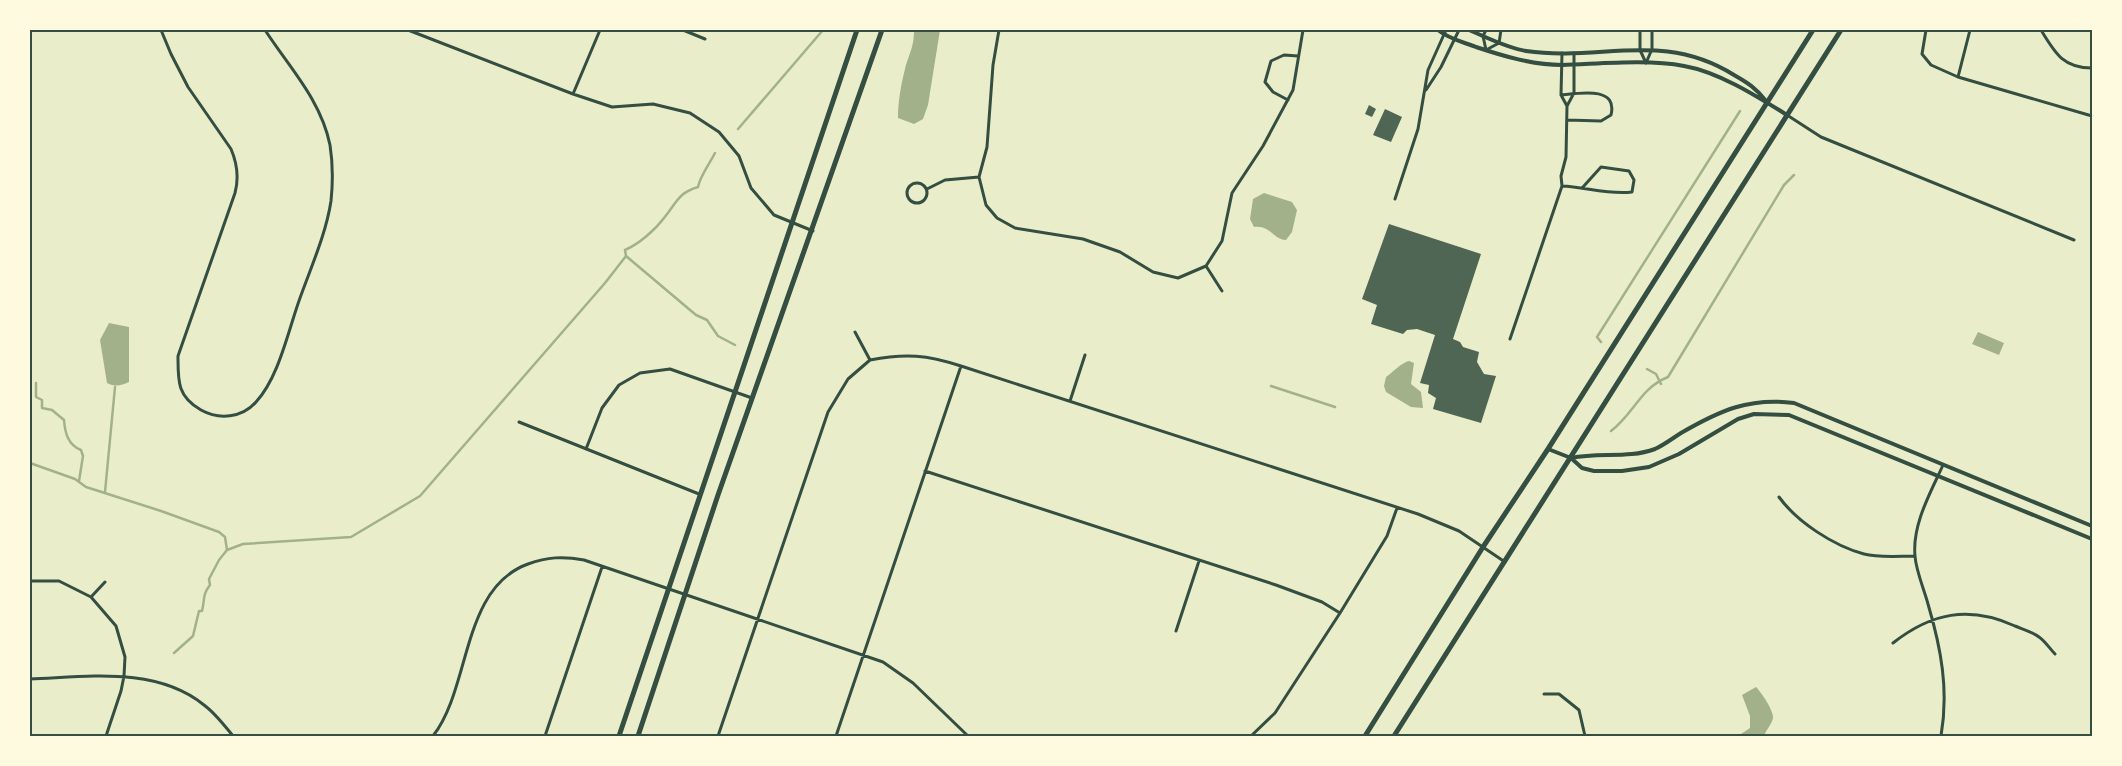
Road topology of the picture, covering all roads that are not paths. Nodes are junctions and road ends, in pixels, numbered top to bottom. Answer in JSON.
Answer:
{"nodes":[{"id":1,"x":161,"y":30,"type":"edge"},
{"id":2,"x":265,"y":30,"type":"edge"},
{"id":3,"x":408,"y":30,"type":"edge"},
{"id":4,"x":600,"y":30,"type":"edge"},
{"id":5,"x":683,"y":30,"type":"edge"},
{"id":6,"x":858,"y":30,"type":"edge"},
{"id":7,"x":882,"y":30,"type":"edge"},
{"id":8,"x":999,"y":30,"type":"edge"},
{"id":9,"x":1303,"y":30,"type":"edge"},
{"id":10,"x":1438,"y":30,"type":"edge"},
{"id":11,"x":1459,"y":30,"type":"edge"},
{"id":12,"x":1470,"y":30,"type":"edge"},
{"id":13,"x":1486,"y":30,"type":"edge"},
{"id":14,"x":1501,"y":30,"type":"edge"},
{"id":15,"x":1640,"y":30,"type":"edge"},
{"id":16,"x":1652,"y":30,"type":"edge"},
{"id":17,"x":1813,"y":30,"type":"edge"},
{"id":18,"x":1841,"y":30,"type":"edge"},
{"id":19,"x":1926,"y":30,"type":"edge"},
{"id":20,"x":1970,"y":30,"type":"edge"},
{"id":21,"x":2041,"y":30,"type":"edge"},
{"id":22,"x":1444,"y":32,"type":"edge"},
{"id":23,"x":1484,"y":36,"type":"junction"},
{"id":24,"x":705,"y":39,"type":"dead end"},
{"id":25,"x":1454,"y":40,"type":"junction"},
{"id":26,"x":1498,"y":43,"type":"junction"},
{"id":27,"x":1652,"y":49,"type":"junction"},
{"id":28,"x":1486,"y":50,"type":"junction"},
{"id":29,"x":1640,"y":50,"type":"junction"},
{"id":30,"x":1574,"y":52,"type":"junction"},
{"id":31,"x":1562,"y":53,"type":"junction"},
{"id":32,"x":1298,"y":56,"type":"junction"},
{"id":33,"x":1574,"y":63,"type":"junction"},
{"id":34,"x":1646,"y":64,"type":"junction"},
{"id":35,"x":1561,"y":65,"type":"junction"},
{"id":36,"x":2092,"y":68,"type":"edge"},
{"id":37,"x":1958,"y":77,"type":"junction"},
{"id":38,"x":1425,"y":90,"type":"junction"},
{"id":39,"x":1574,"y":93,"type":"junction"},
{"id":40,"x":573,"y":94,"type":"junction"},
{"id":41,"x":1561,"y":95,"type":"junction"},
{"id":42,"x":1288,"y":100,"type":"junction"},
{"id":43,"x":1767,"y":103,"type":"junction"},
{"id":44,"x":1567,"y":106,"type":"junction"},
{"id":45,"x":1787,"y":116,"type":"junction"},
{"id":46,"x":2092,"y":116,"type":"edge"},
{"id":47,"x":1567,"y":120,"type":"junction"},
{"id":48,"x":979,"y":177,"type":"junction"},
{"id":49,"x":1562,"y":186,"type":"junction"},
{"id":50,"x":1583,"y":187,"type":"junction"},
{"id":51,"x":927,"y":189,"type":"junction"},
{"id":52,"x":1395,"y":200,"type":"dead end"},
{"id":53,"x":791,"y":222,"type":"junction"},
{"id":54,"x":813,"y":231,"type":"junction"},
{"id":55,"x":2074,"y":240,"type":"dead end"},
{"id":56,"x":1206,"y":266,"type":"junction"},
{"id":57,"x":1222,"y":291,"type":"dead end"},
{"id":58,"x":855,"y":332,"type":"dead end"},
{"id":59,"x":1510,"y":339,"type":"dead end"},
{"id":60,"x":1085,"y":354,"type":"dead end"},
{"id":61,"x":870,"y":360,"type":"junction"},
{"id":62,"x":961,"y":366,"type":"junction"},
{"id":63,"x":734,"y":392,"type":"junction"},
{"id":64,"x":752,"y":398,"type":"junction"},
{"id":65,"x":1070,"y":401,"type":"junction"},
{"id":66,"x":519,"y":422,"type":"dead end"},
{"id":67,"x":586,"y":448,"type":"junction"},
{"id":68,"x":1548,"y":449,"type":"junction"},
{"id":69,"x":1572,"y":458,"type":"junction"},
{"id":70,"x":1943,"y":464,"type":"junction"},
{"id":71,"x":925,"y":471,"type":"junction"},
{"id":72,"x":1938,"y":475,"type":"junction"},
{"id":73,"x":699,"y":494,"type":"junction"},
{"id":74,"x":1779,"y":497,"type":"dead end"},
{"id":75,"x":1397,"y":508,"type":"junction"},
{"id":76,"x":2092,"y":526,"type":"edge"},
{"id":77,"x":2092,"y":539,"type":"edge"},
{"id":78,"x":1483,"y":547,"type":"junction"},
{"id":79,"x":1915,"y":556,"type":"junction"},
{"id":80,"x":1198,"y":561,"type":"junction"},
{"id":81,"x":1505,"y":562,"type":"junction"},
{"id":82,"x":602,"y":567,"type":"junction"},
{"id":83,"x":30,"y":581,"type":"edge"},
{"id":84,"x":105,"y":582,"type":"dead end"},
{"id":85,"x":668,"y":589,"type":"junction"},
{"id":86,"x":685,"y":594,"type":"junction"},
{"id":87,"x":91,"y":597,"type":"junction"},
{"id":88,"x":1340,"y":613,"type":"junction"},
{"id":89,"x":758,"y":618,"type":"junction"},
{"id":90,"x":1933,"y":620,"type":"junction"},
{"id":91,"x":1176,"y":631,"type":"dead end"},
{"id":92,"x":1893,"y":643,"type":"dead end"},
{"id":93,"x":863,"y":654,"type":"junction"},
{"id":94,"x":2055,"y":654,"type":"dead end"},
{"id":95,"x":124,"y":676,"type":"junction"},
{"id":96,"x":30,"y":679,"type":"edge"},
{"id":97,"x":1544,"y":694,"type":"dead end"},
{"id":98,"x":106,"y":736,"type":"edge"},
{"id":99,"x":232,"y":736,"type":"edge"},
{"id":100,"x":433,"y":736,"type":"edge"},
{"id":101,"x":544,"y":736,"type":"edge"},
{"id":102,"x":619,"y":736,"type":"edge"},
{"id":103,"x":638,"y":736,"type":"edge"},
{"id":104,"x":718,"y":736,"type":"edge"},
{"id":105,"x":836,"y":736,"type":"edge"},
{"id":106,"x":967,"y":736,"type":"edge"},
{"id":107,"x":1251,"y":736,"type":"edge"},
{"id":108,"x":1365,"y":736,"type":"edge"},
{"id":109,"x":1394,"y":736,"type":"edge"},
{"id":110,"x":1585,"y":736,"type":"edge"},
{"id":111,"x":1941,"y":736,"type":"edge"}],
"edges":[{"from":1,"to":2,"type":"street"},
{"from":3,"to":40,"type":"street"},
{"from":4,"to":40,"type":"street"},
{"from":5,"to":24,"type":"street"},
{"from":6,"to":53,"type":"main road"},
{"from":7,"to":54,"type":"main road"},
{"from":8,"to":48,"type":"street"},
{"from":9,"to":32,"type":"street"},
{"from":10,"to":22,"type":"street"},
{"from":11,"to":25,"type":"street"},
{"from":12,"to":23,"type":"street"},
{"from":13,"to":23,"type":"street"},
{"from":14,"to":26,"type":"street"},
{"from":15,"to":29,"type":"street"},
{"from":16,"to":27,"type":"street"},
{"from":17,"to":43,"type":"main road"},
{"from":18,"to":45,"type":"main road"},
{"from":19,"to":37,"type":"street"},
{"from":20,"to":37,"type":"street"},
{"from":21,"to":36,"type":"street"},
{"from":22,"to":25,"type":"street"},
{"from":22,"to":38,"type":"street"},
{"from":23,"to":26,"type":"street"},
{"from":23,"to":28,"type":"street"},
{"from":25,"to":28,"type":"street"},
{"from":25,"to":38,"type":"street"},
{"from":26,"to":28,"type":"street"},
{"from":26,"to":31,"type":"street"},
{"from":27,"to":29,"type":"street"},
{"from":27,"to":34,"type":"street"},
{"from":27,"to":43,"type":"street"},
{"from":28,"to":35,"type":"street"},
{"from":29,"to":30,"type":"street"},
{"from":29,"to":34,"type":"street"},
{"from":30,"to":31,"type":"street"},
{"from":30,"to":33,"type":"street"},
{"from":31,"to":35,"type":"street"},
{"from":32,"to":42,"type":"street"},
{"from":32,"to":42,"type":"street"},
{"from":33,"to":34,"type":"street"},
{"from":33,"to":35,"type":"street"},
{"from":33,"to":39,"type":"street"},
{"from":34,"to":43,"type":"street"},
{"from":35,"to":41,"type":"street"},
{"from":37,"to":46,"type":"street"},
{"from":38,"to":52,"type":"street"},
{"from":39,"to":41,"type":"street"},
{"from":39,"to":44,"type":"street"},
{"from":39,"to":47,"type":"street"},
{"from":40,"to":53,"type":"street"},
{"from":41,"to":44,"type":"street"},
{"from":42,"to":56,"type":"street"},
{"from":43,"to":45,"type":"street"},
{"from":43,"to":68,"type":"main road"},
{"from":44,"to":47,"type":"street"},
{"from":45,"to":55,"type":"street"},
{"from":45,"to":69,"type":"main road"},
{"from":47,"to":49,"type":"street"},
{"from":48,"to":51,"type":"street"},
{"from":48,"to":56,"type":"street"},
{"from":49,"to":50,"type":"street"},
{"from":49,"to":59,"type":"street"},
{"from":50,"to":50,"type":"street"},
{"from":51,"to":51,"type":"street"},
{"from":53,"to":54,"type":"street"},
{"from":53,"to":63,"type":"main road"},
{"from":54,"to":64,"type":"main road"},
{"from":56,"to":57,"type":"street"},
{"from":58,"to":61,"type":"street"},
{"from":60,"to":65,"type":"street"},
{"from":61,"to":62,"type":"street"},
{"from":61,"to":89,"type":"street"},
{"from":62,"to":65,"type":"street"},
{"from":62,"to":71,"type":"street"},
{"from":63,"to":64,"type":"street"},
{"from":63,"to":67,"type":"street"},
{"from":63,"to":73,"type":"main road"},
{"from":64,"to":86,"type":"main road"},
{"from":65,"to":75,"type":"street"},
{"from":66,"to":67,"type":"street"},
{"from":67,"to":73,"type":"street"},
{"from":68,"to":69,"type":"street"},
{"from":68,"to":78,"type":"main road"},
{"from":69,"to":70,"type":"street"},
{"from":69,"to":72,"type":"street"},
{"from":69,"to":81,"type":"main road"},
{"from":70,"to":72,"type":"street"},
{"from":70,"to":76,"type":"street"},
{"from":71,"to":80,"type":"street"},
{"from":71,"to":93,"type":"street"},
{"from":72,"to":77,"type":"street"},
{"from":72,"to":79,"type":"street"},
{"from":73,"to":85,"type":"main road"},
{"from":74,"to":79,"type":"street"},
{"from":75,"to":78,"type":"street"},
{"from":75,"to":88,"type":"street"},
{"from":78,"to":81,"type":"street"},
{"from":78,"to":108,"type":"main road"},
{"from":79,"to":90,"type":"street"},
{"from":80,"to":88,"type":"street"},
{"from":80,"to":91,"type":"street"},
{"from":81,"to":109,"type":"main road"},
{"from":82,"to":85,"type":"street"},
{"from":82,"to":100,"type":"street"},
{"from":82,"to":101,"type":"street"},
{"from":83,"to":87,"type":"street"},
{"from":84,"to":87,"type":"street"},
{"from":85,"to":86,"type":"street"},
{"from":85,"to":102,"type":"main road"},
{"from":86,"to":89,"type":"street"},
{"from":86,"to":103,"type":"main road"},
{"from":87,"to":95,"type":"street"},
{"from":88,"to":107,"type":"street"},
{"from":89,"to":93,"type":"street"},
{"from":89,"to":104,"type":"street"},
{"from":90,"to":92,"type":"street"},
{"from":90,"to":94,"type":"street"},
{"from":90,"to":111,"type":"street"},
{"from":93,"to":105,"type":"street"},
{"from":93,"to":106,"type":"street"},
{"from":95,"to":96,"type":"street"},
{"from":95,"to":98,"type":"street"},
{"from":95,"to":99,"type":"street"},
{"from":97,"to":110,"type":"street"}]}
